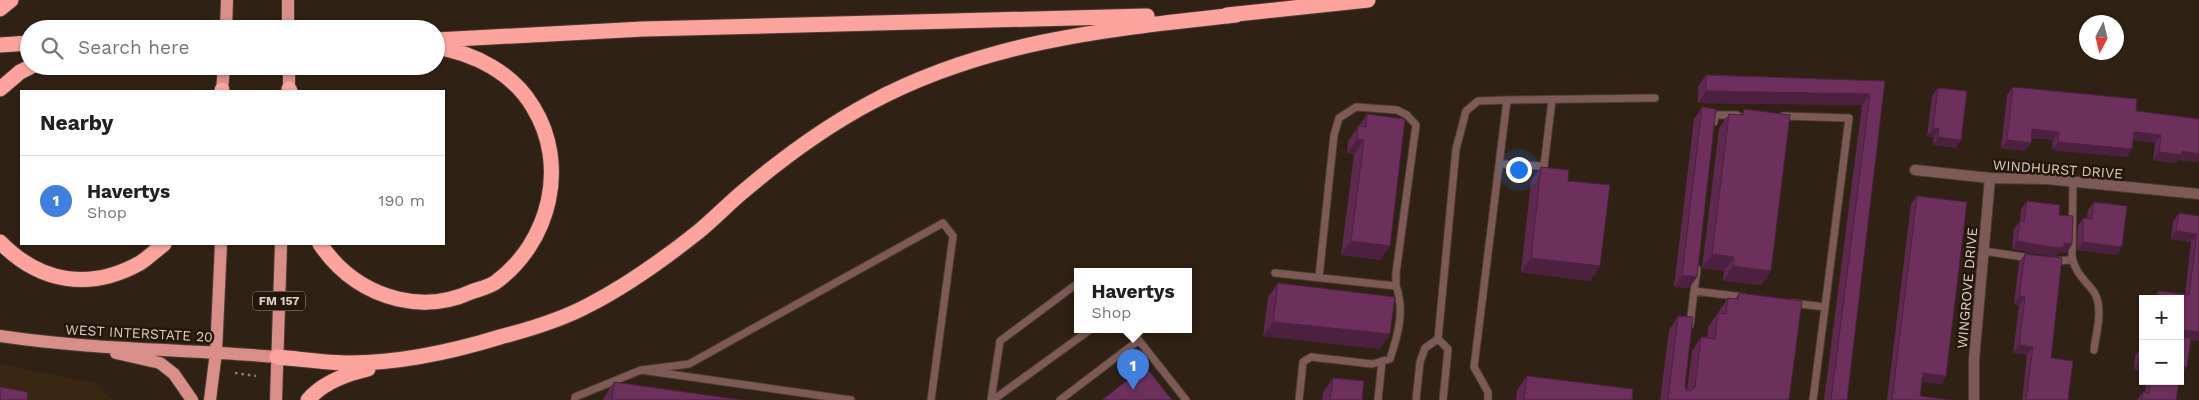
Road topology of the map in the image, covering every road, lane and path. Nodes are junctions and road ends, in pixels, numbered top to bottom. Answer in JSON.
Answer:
{"nodes":[{"id":1,"x":11,"y":0,"type":"edge"},
{"id":2,"x":227,"y":0,"type":"edge"},
{"id":3,"x":288,"y":0,"type":"edge"},
{"id":4,"x":1368,"y":0,"type":"edge"},
{"id":5,"x":0,"y":10,"type":"edge"},
{"id":6,"x":1236,"y":15,"type":"junction"},
{"id":7,"x":226,"y":20,"type":"edge"},
{"id":8,"x":288,"y":20,"type":"edge"},
{"id":9,"x":445,"y":39,"type":"edge"},
{"id":10,"x":20,"y":43,"type":"edge"},
{"id":11,"x":0,"y":44,"type":"edge"},
{"id":12,"x":445,"y":49,"type":"edge"},
{"id":13,"x":20,"y":72,"type":"edge"},
{"id":14,"x":223,"y":75,"type":"edge"},
{"id":15,"x":288,"y":75,"type":"edge"},
{"id":16,"x":0,"y":89,"type":"edge"},
{"id":17,"x":222,"y":90,"type":"edge"},
{"id":18,"x":289,"y":90,"type":"edge"},
{"id":19,"x":1655,"y":98,"type":"dead end"},
{"id":20,"x":1507,"y":100,"type":"junction"},
{"id":21,"x":1552,"y":100,"type":"junction"},
{"id":22,"x":1744,"y":116,"type":"edge"},
{"id":23,"x":1772,"y":116,"type":"edge"},
{"id":24,"x":1712,"y":135,"type":"edge"},
{"id":25,"x":1499,"y":164,"type":"junction"},
{"id":26,"x":1915,"y":170,"type":"dead end"},
{"id":27,"x":1990,"y":178,"type":"junction"},
{"id":28,"x":2073,"y":182,"type":"junction"},
{"id":29,"x":2199,"y":194,"type":"edge"},
{"id":30,"x":0,"y":242,"type":"edge"},
{"id":31,"x":163,"y":245,"type":"edge"},
{"id":32,"x":221,"y":245,"type":"edge"},
{"id":33,"x":281,"y":245,"type":"edge"},
{"id":34,"x":321,"y":245,"type":"edge"},
{"id":35,"x":1984,"y":251,"type":"junction"},
{"id":36,"x":2072,"y":260,"type":"junction"},
{"id":37,"x":1698,"y":262,"type":"edge"},
{"id":38,"x":1275,"y":273,"type":"dead end"},
{"id":39,"x":1319,"y":277,"type":"junction"},
{"id":40,"x":1074,"y":286,"type":"edge"},
{"id":41,"x":1396,"y":286,"type":"junction"},
{"id":42,"x":1694,"y":291,"type":"junction"},
{"id":43,"x":1750,"y":298,"type":"edge"},
{"id":44,"x":1788,"y":302,"type":"edge"},
{"id":45,"x":1825,"y":307,"type":"junction"},
{"id":46,"x":1689,"y":331,"type":"edge"},
{"id":47,"x":1085,"y":333,"type":"edge"},
{"id":48,"x":1133,"y":333,"type":"edge"},
{"id":49,"x":0,"y":336,"type":"edge"},
{"id":50,"x":1438,"y":339,"type":"junction"},
{"id":51,"x":1139,"y":340,"type":"junction"},
{"id":52,"x":84,"y":346,"type":"junction"},
{"id":53,"x":2094,"y":350,"type":"dead end"},
{"id":54,"x":216,"y":352,"type":"junction"},
{"id":55,"x":277,"y":357,"type":"junction"},
{"id":56,"x":408,"y":359,"type":"junction"},
{"id":57,"x":1382,"y":361,"type":"junction"},
{"id":58,"x":642,"y":370,"type":"junction"},
{"id":59,"x":235,"y":373,"type":"dead end"},
{"id":60,"x":256,"y":376,"type":"dead end"},
{"id":61,"x":817,"y":398,"type":"edge"},
{"id":62,"x":192,"y":400,"type":"edge"},
{"id":63,"x":210,"y":400,"type":"edge"},
{"id":64,"x":276,"y":400,"type":"edge"},
{"id":65,"x":308,"y":400,"type":"edge"},
{"id":66,"x":575,"y":400,"type":"edge"},
{"id":67,"x":851,"y":400,"type":"edge"},
{"id":68,"x":931,"y":400,"type":"edge"},
{"id":69,"x":992,"y":400,"type":"edge"},
{"id":70,"x":1060,"y":400,"type":"edge"},
{"id":71,"x":1186,"y":400,"type":"edge"},
{"id":72,"x":1299,"y":400,"type":"edge"},
{"id":73,"x":1378,"y":400,"type":"edge"},
{"id":74,"x":1416,"y":400,"type":"edge"},
{"id":75,"x":1443,"y":400,"type":"edge"},
{"id":76,"x":1488,"y":400,"type":"edge"},
{"id":77,"x":1813,"y":400,"type":"edge"},
{"id":78,"x":1974,"y":400,"type":"edge"}],
"edges":[{"from":1,"to":5,"type":"highway"},
{"from":2,"to":7,"type":"main road"},
{"from":3,"to":8,"type":"main road"},
{"from":4,"to":6,"type":"highway"},
{"from":6,"to":9,"type":"highway"},
{"from":6,"to":56,"type":"highway"},
{"from":10,"to":11,"type":"highway"},
{"from":12,"to":34,"type":"highway"},
{"from":13,"to":16,"type":"highway"},
{"from":14,"to":17,"type":"main road"},
{"from":15,"to":18,"type":"main road"},
{"from":19,"to":21,"type":"lane"},
{"from":20,"to":21,"type":"lane"},
{"from":20,"to":25,"type":"lane"},
{"from":20,"to":50,"type":"lane"},
{"from":21,"to":25,"type":"lane"},
{"from":22,"to":24,"type":"lane"},
{"from":23,"to":45,"type":"lane"},
{"from":25,"to":76,"type":"lane"},
{"from":26,"to":27,"type":"street","name":"WINDHURST DRIVE"},
{"from":27,"to":28,"type":"street","name":"WINDHURST DRIVE"},
{"from":27,"to":35,"type":"street","name":"WINGROVE DRIVE"},
{"from":28,"to":29,"type":"street","name":"WINDHURST DRIVE"},
{"from":28,"to":36,"type":"lane"},
{"from":30,"to":31,"type":"highway"},
{"from":32,"to":54,"type":"main road"},
{"from":33,"to":55,"type":"main road","number":"FM 157"},
{"from":35,"to":36,"type":"lane"},
{"from":35,"to":78,"type":"street","name":"WINGROVE DRIVE"},
{"from":36,"to":53,"type":"lane"},
{"from":37,"to":42,"type":"lane"},
{"from":38,"to":39,"type":"lane"},
{"from":39,"to":41,"type":"lane"},
{"from":39,"to":41,"type":"lane"},
{"from":40,"to":69,"type":"lane"},
{"from":41,"to":57,"type":"lane"},
{"from":42,"to":43,"type":"lane"},
{"from":42,"to":46,"type":"lane"},
{"from":44,"to":45,"type":"lane"},
{"from":45,"to":77,"type":"lane"},
{"from":47,"to":69,"type":"lane"},
{"from":48,"to":51,"type":"lane"},
{"from":49,"to":52,"type":"main road","name":"WEST INTERSTATE 20"},
{"from":50,"to":74,"type":"lane"},
{"from":50,"to":75,"type":"lane"},
{"from":51,"to":70,"type":"lane"},
{"from":51,"to":71,"type":"lane"},
{"from":52,"to":54,"type":"main road","name":"WEST INTERSTATE 20"},
{"from":52,"to":62,"type":"main road"},
{"from":54,"to":55,"type":"main road","name":"WEST INTERSTATE 20"},
{"from":54,"to":63,"type":"main road"},
{"from":55,"to":56,"type":"highway"},
{"from":55,"to":64,"type":"main road","number":"FM 157"},
{"from":56,"to":65,"type":"highway"},
{"from":57,"to":72,"type":"lane"},
{"from":57,"to":73,"type":"lane"},
{"from":58,"to":61,"type":"lane"},
{"from":58,"to":66,"type":"lane"},
{"from":58,"to":68,"type":"lane"},
{"from":59,"to":60,"type":"path"},
{"from":61,"to":67,"type":"lane"}]}
